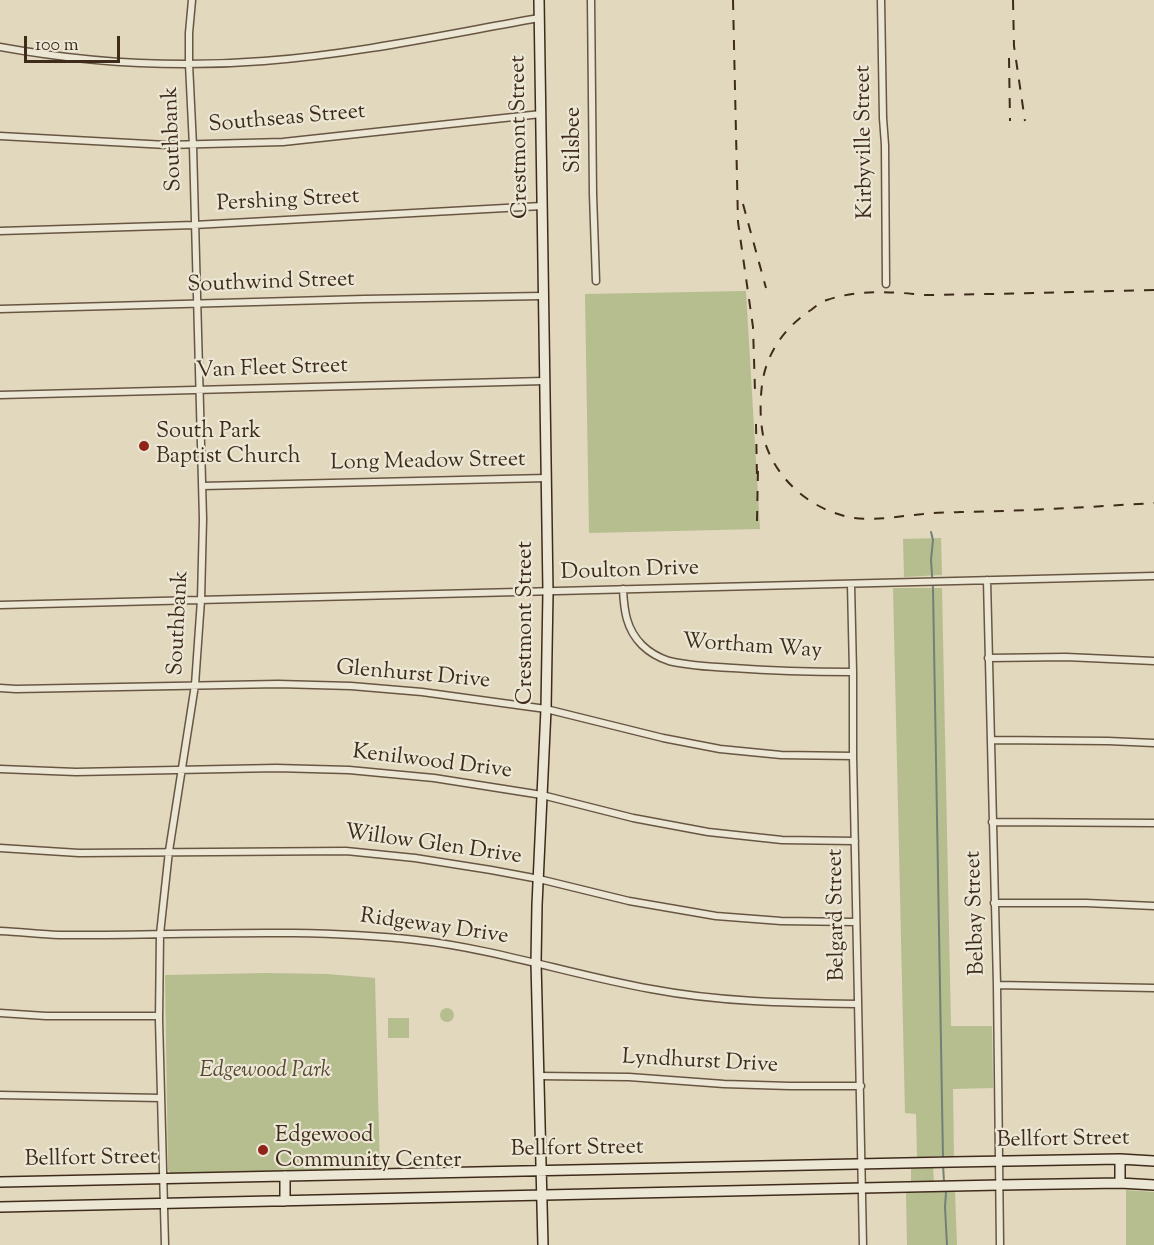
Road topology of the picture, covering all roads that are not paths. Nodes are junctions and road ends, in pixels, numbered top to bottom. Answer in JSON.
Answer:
{"nodes":[{"id":1,"x":192,"y":0,"type":"edge"},
{"id":2,"x":539,"y":0,"type":"edge"},
{"id":3,"x":591,"y":0,"type":"edge"},
{"id":4,"x":881,"y":0,"type":"edge"},
{"id":5,"x":539,"y":18,"type":"junction"},
{"id":6,"x":0,"y":47,"type":"edge"},
{"id":7,"x":189,"y":64,"type":"junction"},
{"id":8,"x":541,"y":114,"type":"junction"},
{"id":9,"x":0,"y":136,"type":"edge"},
{"id":10,"x":193,"y":146,"type":"junction"},
{"id":11,"x":542,"y":206,"type":"junction"},
{"id":12,"x":194,"y":225,"type":"junction"},
{"id":13,"x":0,"y":231,"type":"edge"},
{"id":14,"x":596,"y":281,"type":"dead end"},
{"id":15,"x":886,"y":284,"type":"dead end"},
{"id":16,"x":543,"y":296,"type":"junction"},
{"id":17,"x":197,"y":304,"type":"junction"},
{"id":18,"x":0,"y":309,"type":"edge"},
{"id":19,"x":544,"y":381,"type":"junction"},
{"id":20,"x":198,"y":390,"type":"junction"},
{"id":21,"x":0,"y":395,"type":"edge"},
{"id":22,"x":546,"y":478,"type":"junction"},
{"id":23,"x":202,"y":486,"type":"junction"},
{"id":24,"x":1154,"y":576,"type":"edge"},
{"id":25,"x":987,"y":580,"type":"junction"},
{"id":26,"x":851,"y":584,"type":"junction"},
{"id":27,"x":623,"y":590,"type":"junction"},
{"id":28,"x":548,"y":592,"type":"junction"},
{"id":29,"x":201,"y":600,"type":"junction"},
{"id":30,"x":0,"y":605,"type":"edge"},
{"id":31,"x":988,"y":658,"type":"junction"},
{"id":32,"x":1154,"y":661,"type":"edge"},
{"id":33,"x":853,"y":672,"type":"junction"},
{"id":34,"x":195,"y":685,"type":"junction"},
{"id":35,"x":0,"y":688,"type":"edge"},
{"id":36,"x":546,"y":710,"type":"junction"},
{"id":37,"x":991,"y":740,"type":"junction"},
{"id":38,"x":1154,"y":743,"type":"edge"},
{"id":39,"x":853,"y":756,"type":"junction"},
{"id":40,"x":0,"y":769,"type":"edge"},
{"id":41,"x":182,"y":771,"type":"junction"},
{"id":42,"x":542,"y":795,"type":"junction"},
{"id":43,"x":992,"y":822,"type":"junction"},
{"id":44,"x":1154,"y":824,"type":"edge"},
{"id":45,"x":855,"y":841,"type":"junction"},
{"id":46,"x":0,"y":849,"type":"edge"},
{"id":47,"x":169,"y":851,"type":"junction"},
{"id":48,"x":539,"y":879,"type":"junction"},
{"id":49,"x":994,"y":903,"type":"junction"},
{"id":50,"x":1154,"y":906,"type":"edge"},
{"id":51,"x":856,"y":922,"type":"junction"},
{"id":52,"x":0,"y":931,"type":"edge"},
{"id":53,"x":160,"y":934,"type":"junction"},
{"id":54,"x":536,"y":962,"type":"junction"},
{"id":55,"x":996,"y":985,"type":"junction"},
{"id":56,"x":1154,"y":988,"type":"edge"},
{"id":57,"x":858,"y":1004,"type":"junction"},
{"id":58,"x":0,"y":1013,"type":"edge"},
{"id":59,"x":159,"y":1016,"type":"junction"},
{"id":60,"x":538,"y":1076,"type":"junction"},
{"id":61,"x":861,"y":1086,"type":"junction"},
{"id":62,"x":0,"y":1095,"type":"edge"},
{"id":63,"x":161,"y":1098,"type":"junction"},
{"id":64,"x":1120,"y":1159,"type":"junction"},
{"id":65,"x":999,"y":1161,"type":"junction"},
{"id":66,"x":1154,"y":1161,"type":"edge"},
{"id":67,"x":861,"y":1163,"type":"junction"},
{"id":68,"x":540,"y":1170,"type":"junction"},
{"id":69,"x":285,"y":1176,"type":"junction"},
{"id":70,"x":164,"y":1178,"type":"junction"},
{"id":71,"x":0,"y":1182,"type":"edge"},
{"id":72,"x":1120,"y":1183,"type":"junction"},
{"id":73,"x":999,"y":1185,"type":"junction"},
{"id":74,"x":1154,"y":1185,"type":"edge"},
{"id":75,"x":862,"y":1188,"type":"junction"},
{"id":76,"x":542,"y":1195,"type":"junction"},
{"id":77,"x":285,"y":1201,"type":"junction"},
{"id":78,"x":164,"y":1203,"type":"junction"},
{"id":79,"x":0,"y":1207,"type":"edge"},
{"id":80,"x":165,"y":1245,"type":"edge"},
{"id":81,"x":543,"y":1245,"type":"edge"},
{"id":82,"x":863,"y":1245,"type":"edge"},
{"id":83,"x":1000,"y":1245,"type":"edge"}],
"edges":[{"from":1,"to":7,"type":"street","name":"Southbank"},
{"from":2,"to":5,"type":"main road","name":"Crestmont Street"},
{"from":3,"to":14,"type":"street","name":"Silsbee"},
{"from":4,"to":15,"type":"street","name":"Kirbyville Street"},
{"from":5,"to":7,"type":"street"},
{"from":5,"to":8,"type":"main road","name":"Crestmont Street"},
{"from":6,"to":7,"type":"street"},
{"from":7,"to":10,"type":"street","name":"Southbank"},
{"from":8,"to":10,"type":"street","name":"Southseas Street"},
{"from":8,"to":11,"type":"main road","name":"Crestmont Street"},
{"from":9,"to":10,"type":"street","name":"Southseas Street"},
{"from":10,"to":12,"type":"street","name":"Southbank"},
{"from":11,"to":12,"type":"street","name":"Pershing Street"},
{"from":11,"to":16,"type":"main road","name":"Crestmont Street"},
{"from":12,"to":13,"type":"street","name":"Pershing Street"},
{"from":12,"to":17,"type":"street","name":"Southbank"},
{"from":16,"to":17,"type":"street","name":"Southwind Street"},
{"from":16,"to":19,"type":"main road","name":"Crestmont Street"},
{"from":17,"to":18,"type":"street","name":"Southwind Street"},
{"from":17,"to":20,"type":"street","name":"Southbank"},
{"from":19,"to":20,"type":"street","name":"Van Fleet Street"},
{"from":19,"to":22,"type":"main road","name":"Crestmont Street"},
{"from":20,"to":21,"type":"street","name":"Van Fleet Street"},
{"from":20,"to":23,"type":"street","name":"Southbank"},
{"from":22,"to":23,"type":"street","name":"Long Meadow Street"},
{"from":22,"to":28,"type":"main road","name":"Crestmont Street"},
{"from":23,"to":29,"type":"street","name":"Southbank"},
{"from":24,"to":25,"type":"street","name":"Doulton Drive"},
{"from":25,"to":26,"type":"street","name":"Doulton Drive"},
{"from":25,"to":31,"type":"street","name":"Belbay Street"},
{"from":26,"to":27,"type":"street","name":"Doulton Drive"},
{"from":26,"to":33,"type":"street","name":"Belgard Street"},
{"from":27,"to":28,"type":"street","name":"Doulton Drive"},
{"from":27,"to":33,"type":"street","name":"Wortham Way"},
{"from":28,"to":29,"type":"street","name":"Doulton Drive"},
{"from":28,"to":36,"type":"main road","name":"Crestmont Street"},
{"from":29,"to":30,"type":"street","name":"Doulton Drive"},
{"from":29,"to":34,"type":"street","name":"Southbank"},
{"from":31,"to":32,"type":"street"},
{"from":31,"to":37,"type":"street","name":"Belbay Street"},
{"from":33,"to":39,"type":"street","name":"Belgard Street"},
{"from":34,"to":35,"type":"street","name":"Glenhurst Drive"},
{"from":34,"to":36,"type":"street","name":"Glenhurst Drive"},
{"from":34,"to":41,"type":"street","name":"Southbank"},
{"from":36,"to":39,"type":"street","name":"Glenhurst Drive"},
{"from":36,"to":42,"type":"main road","name":"Crestmont Street"},
{"from":37,"to":38,"type":"street"},
{"from":37,"to":43,"type":"street","name":"Belbay Street"},
{"from":39,"to":45,"type":"street","name":"Belgard Street"},
{"from":40,"to":41,"type":"street","name":"Kenilwood Drive"},
{"from":41,"to":42,"type":"street","name":"Kenilwood Drive"},
{"from":41,"to":47,"type":"street","name":"Southbank"},
{"from":42,"to":45,"type":"street","name":"Kenilwood Drive"},
{"from":42,"to":48,"type":"main road","name":"Crestmont Street"},
{"from":43,"to":44,"type":"street"},
{"from":43,"to":49,"type":"street","name":"Belbay Street"},
{"from":45,"to":51,"type":"street","name":"Belgard Street"},
{"from":46,"to":47,"type":"street","name":"Willow Glen Drive"},
{"from":47,"to":48,"type":"street","name":"Willow Glen Drive"},
{"from":47,"to":53,"type":"street","name":"Southbank"},
{"from":48,"to":51,"type":"street","name":"Willow Glen Drive"},
{"from":48,"to":54,"type":"main road","name":"Crestmont Street"},
{"from":49,"to":50,"type":"street"},
{"from":49,"to":55,"type":"street","name":"Belbay Street"},
{"from":51,"to":57,"type":"street","name":"Belgard Street"},
{"from":52,"to":53,"type":"street","name":"Ridgeway Drive"},
{"from":53,"to":54,"type":"street","name":"Ridgeway Drive"},
{"from":53,"to":59,"type":"street","name":"Southbank"},
{"from":54,"to":57,"type":"street","name":"Ridgeway Drive"},
{"from":54,"to":60,"type":"main road","name":"Crestmont Street"},
{"from":55,"to":56,"type":"street"},
{"from":55,"to":65,"type":"street","name":"Belbay Street"},
{"from":57,"to":61,"type":"street","name":"Belgard Street"},
{"from":58,"to":59,"type":"street"},
{"from":59,"to":63,"type":"street","name":"Southbank"},
{"from":60,"to":61,"type":"street","name":"Lyndhurst Drive"},
{"from":60,"to":68,"type":"main road","name":"Crestmont Street"},
{"from":61,"to":67,"type":"street","name":"Belgard Street"},
{"from":62,"to":63,"type":"street"},
{"from":63,"to":70,"type":"street","name":"Southbank"},
{"from":64,"to":65,"type":"main road","name":"Bellfort Street"},
{"from":64,"to":66,"type":"main road","name":"Bellfort Street"},
{"from":64,"to":72,"type":"main road"},
{"from":65,"to":67,"type":"main road","name":"Bellfort Street"},
{"from":65,"to":73,"type":"street","name":"Belbay Street"},
{"from":67,"to":68,"type":"main road","name":"Bellfort Street"},
{"from":67,"to":75,"type":"street","name":"Belgard Street"},
{"from":68,"to":69,"type":"main road","name":"Bellfort Street"},
{"from":68,"to":76,"type":"main road","name":"Crestmont Street"},
{"from":69,"to":70,"type":"main road","name":"Bellfort Street"},
{"from":69,"to":77,"type":"main road"},
{"from":70,"to":71,"type":"main road","name":"Bellfort Street"},
{"from":70,"to":78,"type":"street","name":"Southbank"},
{"from":72,"to":73,"type":"main road","name":"Bellfort Street"},
{"from":72,"to":74,"type":"main road","name":"Bellfort Street"},
{"from":73,"to":75,"type":"main road","name":"Bellfort Street"},
{"from":73,"to":83,"type":"street","name":"Belbay Street"},
{"from":75,"to":76,"type":"main road","name":"Bellfort Street"},
{"from":75,"to":82,"type":"street","name":"Belgard Street"},
{"from":76,"to":77,"type":"main road","name":"Bellfort Street"},
{"from":76,"to":81,"type":"main road","name":"Crestmont Street"},
{"from":77,"to":78,"type":"main road","name":"Bellfort Street"},
{"from":78,"to":79,"type":"main road","name":"Bellfort Street"},
{"from":78,"to":80,"type":"street","name":"Southbank"}]}
